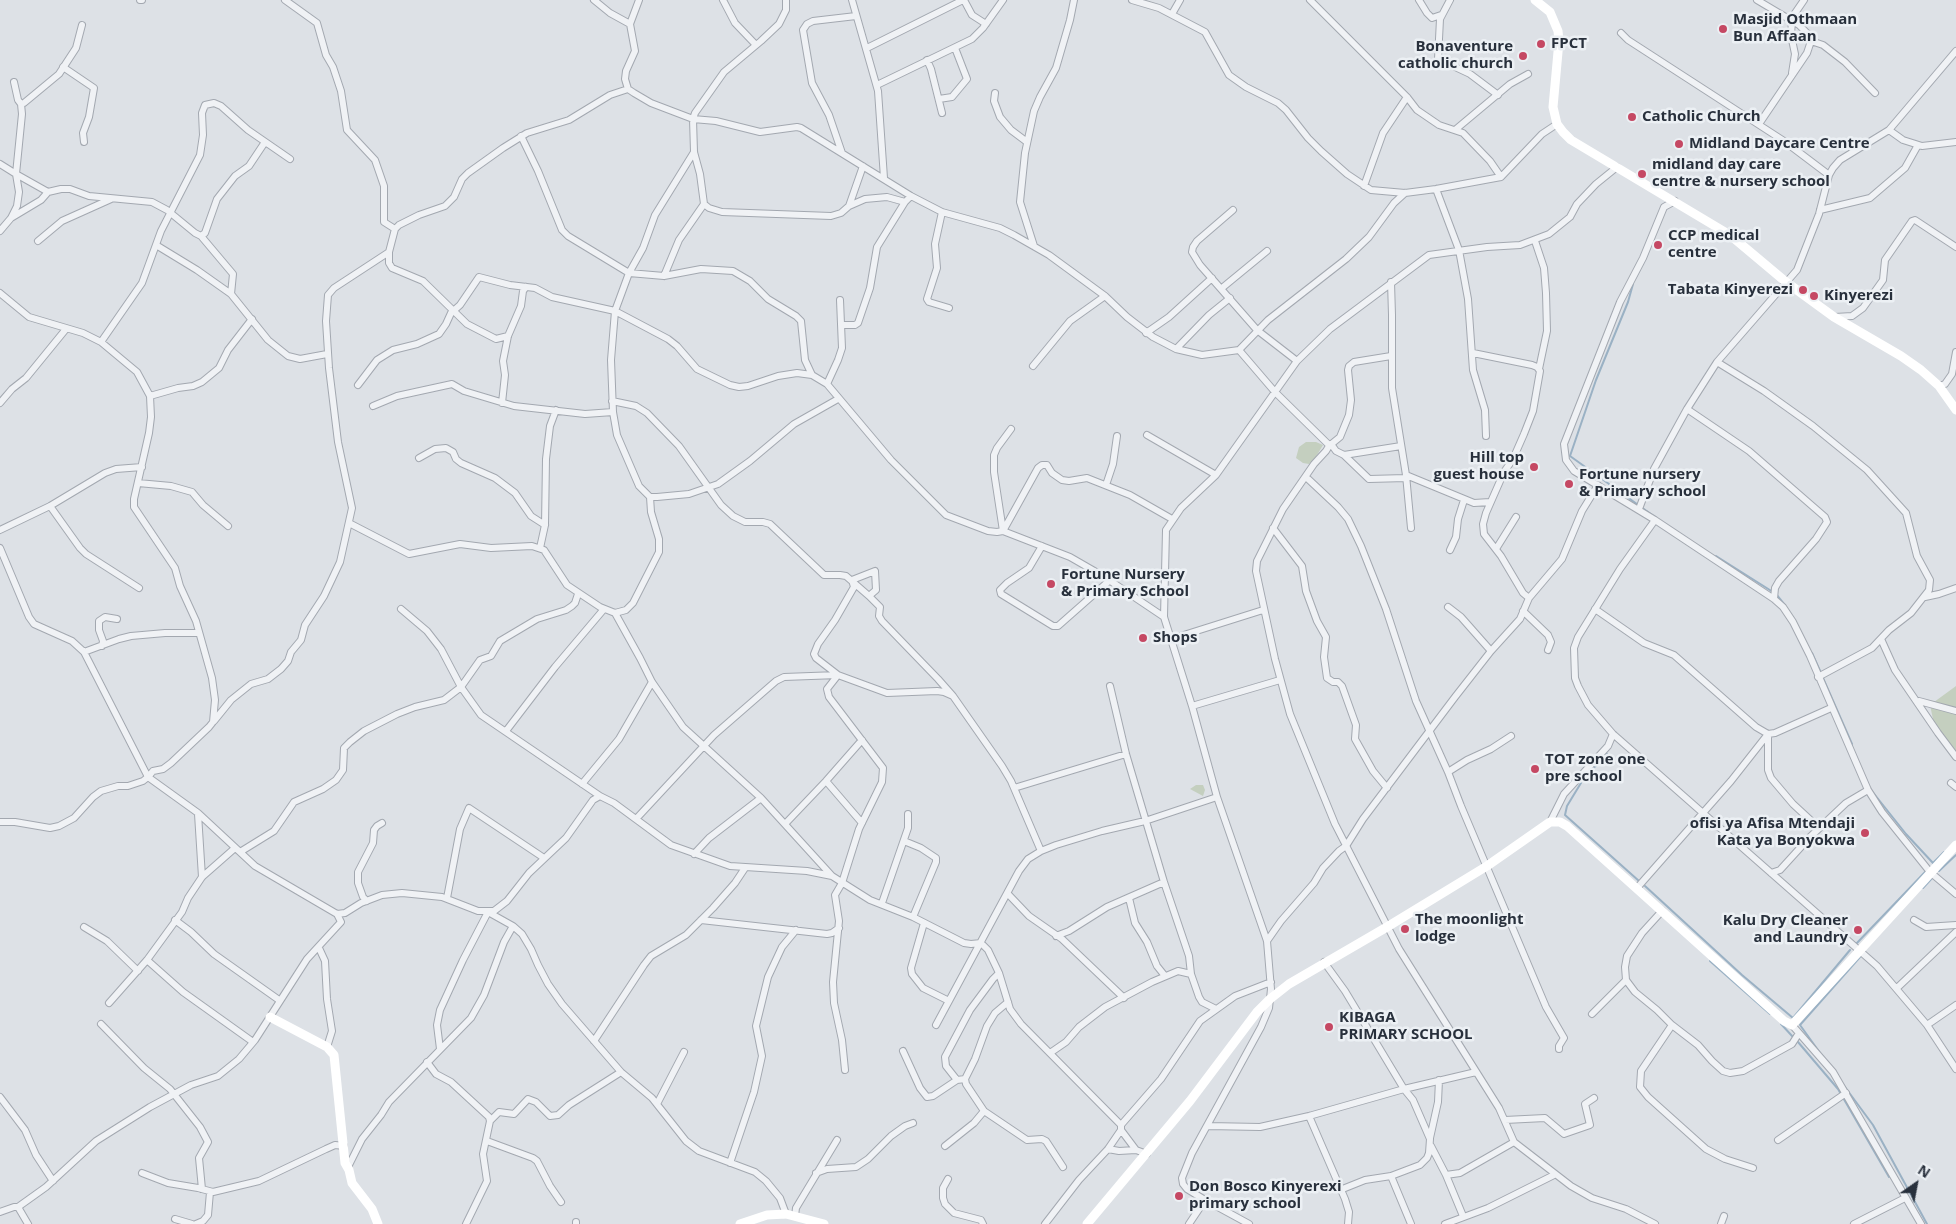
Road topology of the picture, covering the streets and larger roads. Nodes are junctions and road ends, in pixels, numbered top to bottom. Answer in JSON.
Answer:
{"nodes":[{"id":1,"x":285,"y":0,"type":"edge"},
{"id":2,"x":594,"y":0,"type":"edge"},
{"id":3,"x":639,"y":0,"type":"edge"},
{"id":4,"x":723,"y":0,"type":"edge"},
{"id":5,"x":786,"y":0,"type":"edge"},
{"id":6,"x":852,"y":0,"type":"edge"},
{"id":7,"x":964,"y":0,"type":"edge"},
{"id":8,"x":1003,"y":0,"type":"edge"},
{"id":9,"x":1074,"y":0,"type":"edge"},
{"id":10,"x":1132,"y":0,"type":"edge"},
{"id":11,"x":1180,"y":0,"type":"edge"},
{"id":12,"x":1310,"y":0,"type":"edge"},
{"id":13,"x":1419,"y":0,"type":"edge"},
{"id":14,"x":1450,"y":0,"type":"edge"},
{"id":15,"x":1535,"y":0,"type":"edge"},
{"id":16,"x":1757,"y":0,"type":"edge"},
{"id":17,"x":1804,"y":0,"type":"edge"},
{"id":18,"x":1172,"y":14,"type":"junction"},
{"id":19,"x":1441,"y":14,"type":"junction"},
{"id":20,"x":856,"y":16,"type":"junction"},
{"id":21,"x":1792,"y":19,"type":"junction"},
{"id":22,"x":82,"y":24,"type":"dead end"},
{"id":23,"x":630,"y":24,"type":"junction"},
{"id":24,"x":986,"y":24,"type":"junction"},
{"id":25,"x":1621,"y":33,"type":"dead end"},
{"id":26,"x":1811,"y":41,"type":"junction"},
{"id":27,"x":756,"y":45,"type":"junction"},
{"id":28,"x":867,"y":48,"type":"junction"},
{"id":29,"x":955,"y":48,"type":"junction"},
{"id":30,"x":1956,"y":51,"type":"edge"},
{"id":31,"x":927,"y":60,"type":"junction"},
{"id":32,"x":63,"y":68,"type":"junction"},
{"id":33,"x":1528,"y":74,"type":"dead end"},
{"id":34,"x":1792,"y":75,"type":"junction"},
{"id":35,"x":14,"y":82,"type":"dead end"},
{"id":36,"x":877,"y":85,"type":"junction"},
{"id":37,"x":628,"y":88,"type":"junction"},
{"id":38,"x":995,"y":93,"type":"dead end"},
{"id":39,"x":1875,"y":93,"type":"dead end"},
{"id":40,"x":1498,"y":95,"type":"junction"},
{"id":41,"x":1406,"y":97,"type":"junction"},
{"id":42,"x":938,"y":99,"type":"junction"},
{"id":43,"x":21,"y":104,"type":"junction"},
{"id":44,"x":942,"y":113,"type":"dead end"},
{"id":45,"x":693,"y":119,"type":"junction"},
{"id":46,"x":1557,"y":124,"type":"junction"},
{"id":47,"x":1759,"y":124,"type":"junction"},
{"id":48,"x":1455,"y":130,"type":"junction"},
{"id":49,"x":1889,"y":130,"type":"junction"},
{"id":50,"x":521,"y":136,"type":"junction"},
{"id":51,"x":84,"y":142,"type":"dead end"},
{"id":52,"x":265,"y":142,"type":"junction"},
{"id":53,"x":1027,"y":142,"type":"junction"},
{"id":54,"x":1956,"y":142,"type":"edge"},
{"id":55,"x":1918,"y":145,"type":"junction"},
{"id":56,"x":694,"y":152,"type":"junction"},
{"id":57,"x":842,"y":153,"type":"junction"},
{"id":58,"x":290,"y":159,"type":"dead end"},
{"id":59,"x":0,"y":164,"type":"edge"},
{"id":60,"x":863,"y":166,"type":"junction"},
{"id":61,"x":1617,"y":167,"type":"junction"},
{"id":62,"x":16,"y":174,"type":"junction"},
{"id":63,"x":1829,"y":176,"type":"junction"},
{"id":64,"x":1501,"y":177,"type":"junction"},
{"id":65,"x":884,"y":178,"type":"junction"},
{"id":66,"x":1364,"y":186,"type":"junction"},
{"id":67,"x":1436,"y":190,"type":"junction"},
{"id":68,"x":48,"y":192,"type":"junction"},
{"id":69,"x":1404,"y":193,"type":"junction"},
{"id":70,"x":911,"y":196,"type":"junction"},
{"id":71,"x":112,"y":198,"type":"junction"},
{"id":72,"x":1675,"y":201,"type":"junction"},
{"id":73,"x":905,"y":202,"type":"junction"},
{"id":74,"x":704,"y":204,"type":"junction"},
{"id":75,"x":849,"y":206,"type":"junction"},
{"id":76,"x":1233,"y":210,"type":"dead end"},
{"id":77,"x":1820,"y":210,"type":"junction"},
{"id":78,"x":171,"y":212,"type":"junction"},
{"id":79,"x":942,"y":212,"type":"junction"},
{"id":80,"x":12,"y":218,"type":"junction"},
{"id":81,"x":394,"y":229,"type":"junction"},
{"id":82,"x":0,"y":230,"type":"edge"},
{"id":83,"x":201,"y":236,"type":"junction"},
{"id":84,"x":38,"y":241,"type":"dead end"},
{"id":85,"x":1534,"y":241,"type":"junction"},
{"id":86,"x":1946,"y":241,"type":"junction"},
{"id":87,"x":1956,"y":241,"type":"edge"},
{"id":88,"x":156,"y":245,"type":"junction"},
{"id":89,"x":1034,"y":246,"type":"junction"},
{"id":90,"x":1956,"y":247,"type":"edge"},
{"id":91,"x":1459,"y":250,"type":"junction"},
{"id":92,"x":389,"y":252,"type":"junction"},
{"id":93,"x":1267,"y":252,"type":"dead end"},
{"id":94,"x":630,"y":273,"type":"junction"},
{"id":95,"x":664,"y":276,"type":"junction"},
{"id":96,"x":1212,"y":278,"type":"junction"},
{"id":97,"x":1391,"y":282,"type":"junction"},
{"id":98,"x":1786,"y":282,"type":"junction"},
{"id":99,"x":526,"y":288,"type":"junction"},
{"id":100,"x":1222,"y":288,"type":"junction"},
{"id":101,"x":0,"y":293,"type":"edge"},
{"id":102,"x":231,"y":294,"type":"junction"},
{"id":103,"x":1105,"y":296,"type":"junction"},
{"id":104,"x":1230,"y":298,"type":"junction"},
{"id":105,"x":840,"y":300,"type":"dead end"},
{"id":106,"x":949,"y":308,"type":"dead end"},
{"id":107,"x":615,"y":311,"type":"junction"},
{"id":108,"x":454,"y":312,"type":"junction"},
{"id":109,"x":1834,"y":317,"type":"junction"},
{"id":110,"x":252,"y":319,"type":"junction"},
{"id":111,"x":842,"y":325,"type":"junction"},
{"id":112,"x":66,"y":329,"type":"junction"},
{"id":113,"x":1257,"y":330,"type":"junction"},
{"id":114,"x":1146,"y":333,"type":"junction"},
{"id":115,"x":508,"y":336,"type":"junction"},
{"id":116,"x":101,"y":342,"type":"junction"},
{"id":117,"x":1176,"y":349,"type":"junction"},
{"id":118,"x":1238,"y":350,"type":"junction"},
{"id":119,"x":1956,"y":352,"type":"edge"},
{"id":120,"x":1473,"y":353,"type":"junction"},
{"id":121,"x":327,"y":354,"type":"junction"},
{"id":122,"x":1391,"y":356,"type":"junction"},
{"id":123,"x":1297,"y":361,"type":"junction"},
{"id":124,"x":1717,"y":362,"type":"junction"},
{"id":125,"x":1033,"y":366,"type":"dead end"},
{"id":126,"x":1539,"y":369,"type":"junction"},
{"id":127,"x":812,"y":375,"type":"junction"},
{"id":128,"x":827,"y":384,"type":"junction"},
{"id":129,"x":358,"y":385,"type":"dead end"},
{"id":130,"x":1939,"y":386,"type":"junction"},
{"id":131,"x":1275,"y":392,"type":"junction"},
{"id":132,"x":150,"y":396,"type":"junction"},
{"id":133,"x":838,"y":399,"type":"junction"},
{"id":134,"x":612,"y":401,"type":"junction"},
{"id":135,"x":0,"y":403,"type":"edge"},
{"id":136,"x":502,"y":403,"type":"junction"},
{"id":137,"x":373,"y":406,"type":"dead end"},
{"id":138,"x":1687,"y":409,"type":"junction"},
{"id":139,"x":1956,"y":409,"type":"edge"},
{"id":140,"x":556,"y":410,"type":"junction"},
{"id":141,"x":613,"y":412,"type":"junction"},
{"id":142,"x":1011,"y":429,"type":"dead end"},
{"id":143,"x":1147,"y":435,"type":"dead end"},
{"id":144,"x":1117,"y":436,"type":"dead end"},
{"id":145,"x":1486,"y":436,"type":"dead end"},
{"id":146,"x":1330,"y":445,"type":"junction"},
{"id":147,"x":1401,"y":446,"type":"junction"},
{"id":148,"x":1344,"y":455,"type":"junction"},
{"id":149,"x":419,"y":458,"type":"dead end"},
{"id":150,"x":142,"y":467,"type":"junction"},
{"id":151,"x":1216,"y":475,"type":"junction"},
{"id":152,"x":1306,"y":477,"type":"junction"},
{"id":153,"x":1406,"y":477,"type":"junction"},
{"id":154,"x":138,"y":483,"type":"junction"},
{"id":155,"x":1106,"y":485,"type":"junction"},
{"id":156,"x":1598,"y":485,"type":"junction"},
{"id":157,"x":709,"y":487,"type":"junction"},
{"id":158,"x":650,"y":496,"type":"junction"},
{"id":159,"x":1464,"y":500,"type":"junction"},
{"id":160,"x":1490,"y":502,"type":"junction"},
{"id":161,"x":50,"y":506,"type":"junction"},
{"id":162,"x":1639,"y":509,"type":"junction"},
{"id":163,"x":1516,"y":516,"type":"dead end"},
{"id":164,"x":1172,"y":519,"type":"junction"},
{"id":165,"x":1655,"y":520,"type":"junction"},
{"id":166,"x":349,"y":523,"type":"junction"},
{"id":167,"x":545,"y":525,"type":"junction"},
{"id":168,"x":228,"y":526,"type":"dead end"},
{"id":169,"x":1273,"y":528,"type":"junction"},
{"id":170,"x":1411,"y":528,"type":"dead end"},
{"id":171,"x":0,"y":530,"type":"edge"},
{"id":172,"x":1003,"y":531,"type":"junction"},
{"id":173,"x":1042,"y":546,"type":"junction"},
{"id":174,"x":0,"y":548,"type":"edge"},
{"id":175,"x":540,"y":548,"type":"junction"},
{"id":176,"x":1496,"y":549,"type":"junction"},
{"id":177,"x":1450,"y":550,"type":"dead end"},
{"id":178,"x":852,"y":580,"type":"junction"},
{"id":179,"x":1109,"y":580,"type":"junction"},
{"id":180,"x":139,"y":588,"type":"dead end"},
{"id":181,"x":1956,"y":588,"type":"edge"},
{"id":182,"x":578,"y":594,"type":"junction"},
{"id":183,"x":869,"y":596,"type":"junction"},
{"id":184,"x":1925,"y":597,"type":"junction"},
{"id":185,"x":1529,"y":598,"type":"junction"},
{"id":186,"x":1774,"y":599,"type":"junction"},
{"id":187,"x":1448,"y":607,"type":"dead end"},
{"id":188,"x":401,"y":609,"type":"dead end"},
{"id":189,"x":604,"y":609,"type":"junction"},
{"id":190,"x":1595,"y":609,"type":"junction"},
{"id":191,"x":1263,"y":610,"type":"junction"},
{"id":192,"x":1523,"y":611,"type":"junction"},
{"id":193,"x":614,"y":613,"type":"junction"},
{"id":194,"x":1164,"y":617,"type":"junction"},
{"id":195,"x":117,"y":619,"type":"dead end"},
{"id":196,"x":199,"y":633,"type":"junction"},
{"id":197,"x":1171,"y":639,"type":"junction"},
{"id":198,"x":1881,"y":639,"type":"junction"},
{"id":199,"x":102,"y":646,"type":"junction"},
{"id":200,"x":1548,"y":650,"type":"dead end"},
{"id":201,"x":1491,"y":651,"type":"junction"},
{"id":202,"x":84,"y":652,"type":"junction"},
{"id":203,"x":838,"y":675,"type":"junction"},
{"id":204,"x":1818,"y":677,"type":"junction"},
{"id":205,"x":1280,"y":680,"type":"junction"},
{"id":206,"x":652,"y":682,"type":"junction"},
{"id":207,"x":1110,"y":686,"type":"dead end"},
{"id":208,"x":461,"y":688,"type":"junction"},
{"id":209,"x":953,"y":696,"type":"junction"},
{"id":210,"x":1916,"y":700,"type":"junction"},
{"id":211,"x":1192,"y":706,"type":"junction"},
{"id":212,"x":1831,"y":708,"type":"junction"},
{"id":213,"x":1956,"y":712,"type":"edge"},
{"id":214,"x":213,"y":722,"type":"junction"},
{"id":215,"x":1430,"y":730,"type":"junction"},
{"id":216,"x":506,"y":731,"type":"junction"},
{"id":217,"x":1613,"y":734,"type":"junction"},
{"id":218,"x":1768,"y":734,"type":"junction"},
{"id":219,"x":1511,"y":736,"type":"dead end"},
{"id":220,"x":862,"y":740,"type":"junction"},
{"id":221,"x":704,"y":747,"type":"junction"},
{"id":222,"x":1126,"y":754,"type":"junction"},
{"id":223,"x":1956,"y":757,"type":"edge"},
{"id":224,"x":1448,"y":772,"type":"junction"},
{"id":225,"x":148,"y":777,"type":"junction"},
{"id":226,"x":826,"y":781,"type":"junction"},
{"id":227,"x":582,"y":784,"type":"junction"},
{"id":228,"x":1014,"y":788,"type":"junction"},
{"id":229,"x":1387,"y":788,"type":"junction"},
{"id":230,"x":1868,"y":790,"type":"junction"},
{"id":231,"x":600,"y":796,"type":"junction"},
{"id":232,"x":761,"y":798,"type":"junction"},
{"id":233,"x":1217,"y":798,"type":"junction"},
{"id":234,"x":198,"y":813,"type":"junction"},
{"id":235,"x":1703,"y":813,"type":"junction"},
{"id":236,"x":908,"y":814,"type":"dead end"},
{"id":237,"x":636,"y":820,"type":"junction"},
{"id":238,"x":0,"y":822,"type":"edge"},
{"id":239,"x":1145,"y":822,"type":"junction"},
{"id":240,"x":1550,"y":822,"type":"junction"},
{"id":241,"x":382,"y":823,"type":"dead end"},
{"id":242,"x":862,"y":823,"type":"junction"},
{"id":243,"x":785,"y":824,"type":"junction"},
{"id":244,"x":1819,"y":828,"type":"junction"},
{"id":245,"x":904,"y":841,"type":"junction"},
{"id":246,"x":1956,"y":845,"type":"edge"},
{"id":247,"x":1346,"y":846,"type":"junction"},
{"id":248,"x":238,"y":850,"type":"junction"},
{"id":249,"x":1041,"y":851,"type":"junction"},
{"id":250,"x":694,"y":854,"type":"junction"},
{"id":251,"x":544,"y":858,"type":"junction"},
{"id":252,"x":1487,"y":866,"type":"junction"},
{"id":253,"x":745,"y":868,"type":"junction"},
{"id":254,"x":1930,"y":872,"type":"junction"},
{"id":255,"x":1771,"y":874,"type":"junction"},
{"id":256,"x":832,"y":876,"type":"junction"},
{"id":257,"x":202,"y":877,"type":"junction"},
{"id":258,"x":1164,"y":882,"type":"junction"},
{"id":259,"x":842,"y":883,"type":"junction"},
{"id":260,"x":1637,"y":888,"type":"junction"},
{"id":261,"x":1008,"y":894,"type":"junction"},
{"id":262,"x":1956,"y":894,"type":"edge"},
{"id":263,"x":447,"y":898,"type":"junction"},
{"id":264,"x":1129,"y":898,"type":"junction"},
{"id":265,"x":367,"y":901,"type":"junction"},
{"id":266,"x":882,"y":903,"type":"junction"},
{"id":267,"x":1662,"y":911,"type":"junction"},
{"id":268,"x":488,"y":912,"type":"junction"},
{"id":269,"x":338,"y":914,"type":"junction"},
{"id":270,"x":913,"y":917,"type":"junction"},
{"id":271,"x":175,"y":920,"type":"junction"},
{"id":272,"x":701,"y":920,"type":"junction"},
{"id":273,"x":1914,"y":920,"type":"dead end"},
{"id":274,"x":924,"y":923,"type":"junction"},
{"id":275,"x":1956,"y":925,"type":"edge"},
{"id":276,"x":513,"y":926,"type":"junction"},
{"id":277,"x":84,"y":927,"type":"dead end"},
{"id":278,"x":839,"y":928,"type":"junction"},
{"id":279,"x":1387,"y":928,"type":"junction"},
{"id":280,"x":796,"y":930,"type":"junction"},
{"id":281,"x":1956,"y":932,"type":"edge"},
{"id":282,"x":1056,"y":936,"type":"junction"},
{"id":283,"x":1267,"y":941,"type":"junction"},
{"id":284,"x":981,"y":943,"type":"junction"},
{"id":285,"x":319,"y":948,"type":"junction"},
{"id":286,"x":1858,"y":950,"type":"junction"},
{"id":287,"x":147,"y":960,"type":"junction"},
{"id":288,"x":1324,"y":962,"type":"junction"},
{"id":289,"x":138,"y":971,"type":"junction"},
{"id":290,"x":999,"y":973,"type":"junction"},
{"id":291,"x":1191,"y":974,"type":"junction"},
{"id":292,"x":1165,"y":976,"type":"junction"},
{"id":293,"x":1626,"y":980,"type":"junction"},
{"id":294,"x":1271,"y":982,"type":"junction"},
{"id":295,"x":1896,"y":988,"type":"junction"},
{"id":296,"x":1124,"y":998,"type":"junction"},
{"id":297,"x":1270,"y":999,"type":"junction"},
{"id":298,"x":279,"y":1000,"type":"junction"},
{"id":299,"x":949,"y":1001,"type":"junction"},
{"id":300,"x":1008,"y":1002,"type":"junction"},
{"id":301,"x":109,"y":1003,"type":"dead end"},
{"id":302,"x":1956,"y":1005,"type":"edge"},
{"id":303,"x":1216,"y":1009,"type":"junction"},
{"id":304,"x":1592,"y":1014,"type":"dead end"},
{"id":305,"x":270,"y":1017,"type":"junction"},
{"id":306,"x":101,"y":1024,"type":"dead end"},
{"id":307,"x":1926,"y":1024,"type":"junction"},
{"id":308,"x":1672,"y":1025,"type":"junction"},
{"id":309,"x":1792,"y":1025,"type":"junction"},
{"id":310,"x":936,"y":1026,"type":"dead end"},
{"id":311,"x":1799,"y":1033,"type":"junction"},
{"id":312,"x":594,"y":1041,"type":"junction"},
{"id":313,"x":253,"y":1042,"type":"junction"},
{"id":314,"x":327,"y":1047,"type":"junction"},
{"id":315,"x":440,"y":1049,"type":"junction"},
{"id":316,"x":1559,"y":1050,"type":"dead end"},
{"id":317,"x":903,"y":1051,"type":"dead end"},
{"id":318,"x":684,"y":1052,"type":"dead end"},
{"id":319,"x":1050,"y":1053,"type":"junction"},
{"id":320,"x":427,"y":1062,"type":"junction"},
{"id":321,"x":1956,"y":1069,"type":"edge"},
{"id":322,"x":845,"y":1070,"type":"dead end"},
{"id":323,"x":621,"y":1072,"type":"junction"},
{"id":324,"x":1476,"y":1072,"type":"junction"},
{"id":325,"x":965,"y":1079,"type":"junction"},
{"id":326,"x":957,"y":1080,"type":"junction"},
{"id":327,"x":1439,"y":1080,"type":"junction"},
{"id":328,"x":1404,"y":1089,"type":"junction"},
{"id":329,"x":1846,"y":1093,"type":"junction"},
{"id":330,"x":175,"y":1094,"type":"junction"},
{"id":331,"x":0,"y":1097,"type":"edge"},
{"id":332,"x":1594,"y":1098,"type":"dead end"},
{"id":333,"x":657,"y":1104,"type":"junction"},
{"id":334,"x":984,"y":1110,"type":"junction"},
{"id":335,"x":1310,"y":1116,"type":"junction"},
{"id":336,"x":1505,"y":1120,"type":"junction"},
{"id":337,"x":490,"y":1121,"type":"junction"},
{"id":338,"x":913,"y":1123,"type":"dead end"},
{"id":339,"x":1208,"y":1126,"type":"junction"},
{"id":340,"x":1121,"y":1128,"type":"junction"},
{"id":341,"x":837,"y":1140,"type":"dead end"},
{"id":342,"x":1778,"y":1140,"type":"dead end"},
{"id":343,"x":487,"y":1141,"type":"junction"},
{"id":344,"x":1430,"y":1142,"type":"junction"},
{"id":345,"x":1514,"y":1142,"type":"junction"},
{"id":346,"x":344,"y":1146,"type":"junction"},
{"id":347,"x":945,"y":1146,"type":"dead end"},
{"id":348,"x":1108,"y":1149,"type":"junction"},
{"id":349,"x":1136,"y":1150,"type":"junction"},
{"id":350,"x":1146,"y":1154,"type":"junction"},
{"id":351,"x":730,"y":1163,"type":"junction"},
{"id":352,"x":348,"y":1167,"type":"junction"},
{"id":353,"x":1063,"y":1167,"type":"dead end"},
{"id":354,"x":1753,"y":1168,"type":"dead end"},
{"id":355,"x":142,"y":1173,"type":"dead end"},
{"id":356,"x":816,"y":1173,"type":"junction"},
{"id":357,"x":1446,"y":1175,"type":"junction"},
{"id":358,"x":1554,"y":1175,"type":"junction"},
{"id":359,"x":1391,"y":1176,"type":"junction"},
{"id":360,"x":948,"y":1179,"type":"dead end"},
{"id":361,"x":53,"y":1181,"type":"junction"},
{"id":362,"x":202,"y":1189,"type":"junction"},
{"id":363,"x":1340,"y":1190,"type":"junction"},
{"id":364,"x":210,"y":1192,"type":"junction"},
{"id":365,"x":1905,"y":1198,"type":"junction"},
{"id":366,"x":1205,"y":1200,"type":"junction"},
{"id":367,"x":561,"y":1202,"type":"dead end"},
{"id":368,"x":18,"y":1207,"type":"junction"},
{"id":369,"x":0,"y":1212,"type":"edge"},
{"id":370,"x":790,"y":1215,"type":"junction"},
{"id":371,"x":1463,"y":1216,"type":"junction"},
{"id":372,"x":1724,"y":1216,"type":"dead end"},
{"id":373,"x":175,"y":1219,"type":"dead end"},
{"id":374,"x":28,"y":1224,"type":"edge"},
{"id":375,"x":194,"y":1224,"type":"edge"},
{"id":376,"x":378,"y":1224,"type":"edge"},
{"id":377,"x":466,"y":1224,"type":"edge"},
{"id":378,"x":740,"y":1224,"type":"edge"},
{"id":379,"x":824,"y":1224,"type":"edge"},
{"id":380,"x":983,"y":1224,"type":"edge"},
{"id":381,"x":1045,"y":1224,"type":"edge"},
{"id":382,"x":1087,"y":1224,"type":"edge"},
{"id":383,"x":1189,"y":1224,"type":"edge"},
{"id":384,"x":1249,"y":1224,"type":"edge"},
{"id":385,"x":1348,"y":1224,"type":"edge"},
{"id":386,"x":1411,"y":1224,"type":"edge"},
{"id":387,"x":1445,"y":1224,"type":"edge"},
{"id":388,"x":1654,"y":1224,"type":"edge"},
{"id":389,"x":1720,"y":1224,"type":"edge"},
{"id":390,"x":1854,"y":1224,"type":"edge"},
{"id":391,"x":1921,"y":1224,"type":"edge"}],
"edges":[{"from":1,"to":81,"type":"street"},
{"from":2,"to":23,"type":"street"},
{"from":3,"to":23,"type":"street"},
{"from":4,"to":27,"type":"street"},
{"from":5,"to":27,"type":"street"},
{"from":6,"to":20,"type":"street"},
{"from":7,"to":24,"type":"street"},
{"from":7,"to":28,"type":"street"},
{"from":8,"to":24,"type":"street"},
{"from":9,"to":53,"type":"street"},
{"from":10,"to":18,"type":"street"},
{"from":11,"to":18,"type":"street"},
{"from":12,"to":41,"type":"street"},
{"from":13,"to":19,"type":"street"},
{"from":14,"to":19,"type":"street"},
{"from":15,"to":46,"type":"street"},
{"from":16,"to":21,"type":"street"},
{"from":17,"to":21,"type":"street"},
{"from":18,"to":66,"type":"street"},
{"from":19,"to":40,"type":"street"},
{"from":20,"to":28,"type":"street"},
{"from":20,"to":57,"type":"street"},
{"from":21,"to":26,"type":"street"},
{"from":21,"to":34,"type":"street"},
{"from":22,"to":32,"type":"street"},
{"from":23,"to":37,"type":"street"},
{"from":24,"to":29,"type":"street"},
{"from":25,"to":47,"type":"street"},
{"from":26,"to":34,"type":"street"},
{"from":26,"to":39,"type":"street"},
{"from":27,"to":45,"type":"street"},
{"from":28,"to":36,"type":"street"},
{"from":29,"to":31,"type":"street"},
{"from":29,"to":42,"type":"street"},
{"from":30,"to":49,"type":"street"},
{"from":31,"to":36,"type":"street"},
{"from":31,"to":42,"type":"street"},
{"from":32,"to":43,"type":"street"},
{"from":32,"to":51,"type":"street"},
{"from":33,"to":40,"type":"street"},
{"from":34,"to":47,"type":"street"},
{"from":35,"to":43,"type":"street"},
{"from":36,"to":65,"type":"street"},
{"from":37,"to":45,"type":"street"},
{"from":37,"to":50,"type":"street"},
{"from":38,"to":53,"type":"street"},
{"from":40,"to":48,"type":"street"},
{"from":41,"to":48,"type":"street"},
{"from":41,"to":66,"type":"street"},
{"from":42,"to":44,"type":"street"},
{"from":43,"to":62,"type":"street"},
{"from":45,"to":56,"type":"street"},
{"from":45,"to":57,"type":"street"},
{"from":46,"to":61,"type":"street"},
{"from":46,"to":64,"type":"street"},
{"from":47,"to":63,"type":"street"},
{"from":48,"to":64,"type":"street"},
{"from":49,"to":55,"type":"street"},
{"from":49,"to":63,"type":"street"},
{"from":50,"to":81,"type":"street"},
{"from":50,"to":94,"type":"street"},
{"from":52,"to":58,"type":"street"},
{"from":52,"to":78,"type":"street"},
{"from":52,"to":83,"type":"street"},
{"from":53,"to":89,"type":"street"},
{"from":54,"to":55,"type":"street"},
{"from":55,"to":77,"type":"street"},
{"from":56,"to":74,"type":"street"},
{"from":56,"to":94,"type":"street"},
{"from":57,"to":60,"type":"street"},
{"from":59,"to":62,"type":"street"},
{"from":60,"to":65,"type":"street"},
{"from":60,"to":75,"type":"street"},
{"from":61,"to":72,"type":"street"},
{"from":61,"to":85,"type":"street"},
{"from":62,"to":68,"type":"street"},
{"from":62,"to":80,"type":"street"},
{"from":63,"to":77,"type":"street"},
{"from":64,"to":67,"type":"street"},
{"from":65,"to":70,"type":"street"},
{"from":66,"to":69,"type":"street"},
{"from":67,"to":69,"type":"street"},
{"from":67,"to":91,"type":"street"},
{"from":68,"to":71,"type":"street"},
{"from":68,"to":80,"type":"street"},
{"from":69,"to":113,"type":"street"},
{"from":70,"to":73,"type":"street"},
{"from":70,"to":79,"type":"street"},
{"from":71,"to":78,"type":"street"},
{"from":71,"to":84,"type":"street"},
{"from":72,"to":98,"type":"street"},
{"from":72,"to":156,"type":"street"},
{"from":73,"to":75,"type":"street"},
{"from":73,"to":111,"type":"street"},
{"from":74,"to":75,"type":"street"},
{"from":74,"to":95,"type":"street"},
{"from":76,"to":96,"type":"street"},
{"from":77,"to":98,"type":"street"},
{"from":78,"to":83,"type":"street"},
{"from":78,"to":88,"type":"street"},
{"from":79,"to":89,"type":"street"},
{"from":79,"to":106,"type":"street"},
{"from":80,"to":82,"type":"street"},
{"from":81,"to":92,"type":"street"},
{"from":83,"to":102,"type":"street"},
{"from":85,"to":91,"type":"street"},
{"from":85,"to":126,"type":"street"},
{"from":86,"to":87,"type":"street"},
{"from":86,"to":90,"type":"street"},
{"from":86,"to":109,"type":"street"},
{"from":88,"to":102,"type":"street"},
{"from":88,"to":116,"type":"street"},
{"from":89,"to":103,"type":"street"},
{"from":91,"to":97,"type":"street"},
{"from":91,"to":120,"type":"street"},
{"from":92,"to":108,"type":"street"},
{"from":92,"to":121,"type":"street"},
{"from":93,"to":100,"type":"street"},
{"from":94,"to":95,"type":"street"},
{"from":94,"to":107,"type":"street"},
{"from":95,"to":127,"type":"street"},
{"from":96,"to":100,"type":"street"},
{"from":96,"to":114,"type":"street"},
{"from":97,"to":122,"type":"street"},
{"from":97,"to":123,"type":"street"},
{"from":98,"to":109,"type":"street"},
{"from":98,"to":124,"type":"street"},
{"from":99,"to":107,"type":"street"},
{"from":99,"to":108,"type":"street"},
{"from":99,"to":115,"type":"street"},
{"from":100,"to":104,"type":"street"},
{"from":101,"to":112,"type":"street"},
{"from":102,"to":110,"type":"street"},
{"from":103,"to":114,"type":"street"},
{"from":103,"to":125,"type":"street"},
{"from":104,"to":113,"type":"street"},
{"from":104,"to":117,"type":"street"},
{"from":105,"to":111,"type":"street"},
{"from":107,"to":127,"type":"street"},
{"from":107,"to":134,"type":"street"},
{"from":108,"to":115,"type":"street"},
{"from":108,"to":129,"type":"street"},
{"from":109,"to":130,"type":"street"},
{"from":110,"to":121,"type":"street"},
{"from":110,"to":132,"type":"street"},
{"from":111,"to":128,"type":"street"},
{"from":112,"to":116,"type":"street"},
{"from":112,"to":135,"type":"street"},
{"from":113,"to":118,"type":"street"},
{"from":113,"to":123,"type":"street"},
{"from":114,"to":117,"type":"street"},
{"from":115,"to":136,"type":"street"},
{"from":116,"to":132,"type":"street"},
{"from":117,"to":118,"type":"street"},
{"from":118,"to":131,"type":"street"},
{"from":119,"to":130,"type":"street"},
{"from":120,"to":126,"type":"street"},
{"from":120,"to":145,"type":"street"},
{"from":121,"to":166,"type":"street"},
{"from":122,"to":146,"type":"street"},
{"from":122,"to":147,"type":"street"},
{"from":123,"to":131,"type":"street"},
{"from":124,"to":138,"type":"street"},
{"from":124,"to":184,"type":"street"},
{"from":126,"to":160,"type":"street"},
{"from":127,"to":128,"type":"street"},
{"from":128,"to":133,"type":"street"},
{"from":130,"to":139,"type":"street"},
{"from":131,"to":146,"type":"street"},
{"from":131,"to":151,"type":"street"},
{"from":132,"to":150,"type":"street"},
{"from":133,"to":157,"type":"street"},
{"from":133,"to":172,"type":"street"},
{"from":134,"to":141,"type":"street"},
{"from":134,"to":157,"type":"street"},
{"from":136,"to":137,"type":"street"},
{"from":136,"to":140,"type":"street"},
{"from":138,"to":162,"type":"street"},
{"from":138,"to":186,"type":"street"},
{"from":140,"to":141,"type":"street"},
{"from":140,"to":167,"type":"street"},
{"from":141,"to":158,"type":"street"},
{"from":142,"to":172,"type":"street"},
{"from":143,"to":151,"type":"street"},
{"from":144,"to":155,"type":"street"},
{"from":146,"to":148,"type":"street"},
{"from":146,"to":152,"type":"street"},
{"from":147,"to":148,"type":"street"},
{"from":147,"to":153,"type":"street"},
{"from":148,"to":153,"type":"street"},
{"from":149,"to":167,"type":"street"},
{"from":150,"to":154,"type":"street"},
{"from":150,"to":161,"type":"street"},
{"from":151,"to":164,"type":"street"},
{"from":152,"to":169,"type":"street"},
{"from":152,"to":215,"type":"street"},
{"from":153,"to":159,"type":"street"},
{"from":153,"to":170,"type":"street"},
{"from":154,"to":168,"type":"street"},
{"from":154,"to":196,"type":"street"},
{"from":155,"to":164,"type":"street"},
{"from":155,"to":172,"type":"street"},
{"from":156,"to":162,"type":"street"},
{"from":156,"to":185,"type":"street"},
{"from":157,"to":158,"type":"street"},
{"from":157,"to":178,"type":"street"},
{"from":158,"to":193,"type":"street"},
{"from":159,"to":160,"type":"street"},
{"from":159,"to":177,"type":"street"},
{"from":160,"to":176,"type":"street"},
{"from":161,"to":171,"type":"street"},
{"from":161,"to":180,"type":"street"},
{"from":162,"to":165,"type":"street"},
{"from":163,"to":176,"type":"street"},
{"from":164,"to":194,"type":"street"},
{"from":165,"to":186,"type":"street"},
{"from":165,"to":190,"type":"street"},
{"from":166,"to":175,"type":"street"},
{"from":166,"to":214,"type":"street"},
{"from":167,"to":175,"type":"street"},
{"from":169,"to":191,"type":"street"},
{"from":169,"to":229,"type":"street"},
{"from":172,"to":173,"type":"street"},
{"from":173,"to":179,"type":"street"},
{"from":173,"to":179,"type":"street"},
{"from":174,"to":202,"type":"street"},
{"from":175,"to":182,"type":"street"},
{"from":176,"to":185,"type":"street"},
{"from":178,"to":183,"type":"street"},
{"from":178,"to":183,"type":"street"},
{"from":178,"to":203,"type":"street"},
{"from":179,"to":194,"type":"street"},
{"from":181,"to":184,"type":"street"},
{"from":182,"to":189,"type":"street"},
{"from":182,"to":208,"type":"street"},
{"from":183,"to":209,"type":"street"},
{"from":184,"to":198,"type":"street"},
{"from":185,"to":192,"type":"street"},
{"from":186,"to":204,"type":"street"},
{"from":187,"to":201,"type":"street"},
{"from":188,"to":208,"type":"street"},
{"from":189,"to":193,"type":"street"},
{"from":189,"to":216,"type":"street"},
{"from":190,"to":217,"type":"street"},
{"from":190,"to":218,"type":"street"},
{"from":191,"to":197,"type":"street"},
{"from":191,"to":205,"type":"street"},
{"from":192,"to":200,"type":"street"},
{"from":192,"to":201,"type":"street"},
{"from":193,"to":206,"type":"street"},
{"from":194,"to":197,"type":"street"},
{"from":195,"to":199,"type":"street"},
{"from":196,"to":199,"type":"street"},
{"from":196,"to":214,"type":"street"},
{"from":197,"to":211,"type":"street"},
{"from":198,"to":204,"type":"street"},
{"from":198,"to":210,"type":"street"},
{"from":199,"to":202,"type":"street"},
{"from":201,"to":215,"type":"street"},
{"from":202,"to":225,"type":"street"},
{"from":203,"to":209,"type":"street"},
{"from":203,"to":220,"type":"street"},
{"from":203,"to":221,"type":"street"},
{"from":204,"to":212,"type":"street"},
{"from":205,"to":211,"type":"street"},
{"from":205,"to":247,"type":"street"},
{"from":206,"to":221,"type":"street"},
{"from":206,"to":227,"type":"street"},
{"from":207,"to":222,"type":"street"},
{"from":208,"to":216,"type":"street"},
{"from":208,"to":248,"type":"street"},
{"from":209,"to":228,"type":"street"},
{"from":210,"to":213,"type":"street"},
{"from":210,"to":223,"type":"street"},
{"from":211,"to":233,"type":"street"},
{"from":212,"to":218,"type":"street"},
{"from":212,"to":230,"type":"street"},
{"from":214,"to":225,"type":"street"},
{"from":215,"to":224,"type":"street"},
{"from":215,"to":229,"type":"street"},
{"from":216,"to":227,"type":"street"},
{"from":217,"to":235,"type":"street"},
{"from":217,"to":240,"type":"street"},
{"from":218,"to":235,"type":"street"},
{"from":218,"to":244,"type":"street"},
{"from":219,"to":224,"type":"street"},
{"from":220,"to":226,"type":"street"},
{"from":220,"to":242,"type":"street"},
{"from":221,"to":232,"type":"street"},
{"from":221,"to":237,"type":"street"},
{"from":222,"to":228,"type":"street"},
{"from":222,"to":239,"type":"street"},
{"from":224,"to":252,"type":"street"},
{"from":225,"to":234,"type":"street"},
{"from":225,"to":238,"type":"street"},
{"from":226,"to":242,"type":"street"},
{"from":226,"to":243,"type":"street"},
{"from":227,"to":231,"type":"street"},
{"from":228,"to":249,"type":"street"},
{"from":229,"to":247,"type":"street"},
{"from":230,"to":244,"type":"street"},
{"from":230,"to":254,"type":"street"},
{"from":231,"to":237,"type":"street"},
{"from":231,"to":251,"type":"street"},
{"from":232,"to":243,"type":"street"},
{"from":232,"to":250,"type":"street"},
{"from":233,"to":239,"type":"street"},
{"from":233,"to":283,"type":"street"},
{"from":234,"to":248,"type":"street"},
{"from":234,"to":257,"type":"street"},
{"from":235,"to":255,"type":"street"},
{"from":235,"to":260,"type":"street"},
{"from":236,"to":245,"type":"street"},
{"from":237,"to":250,"type":"street"},
{"from":239,"to":249,"type":"street"},
{"from":239,"to":258,"type":"street"},
{"from":240,"to":252,"type":"street"},
{"from":240,"to":260,"type":"street"},
{"from":241,"to":265,"type":"street"},
{"from":242,"to":259,"type":"street"},
{"from":243,"to":256,"type":"street"},
{"from":244,"to":255,"type":"street"},
{"from":245,"to":266,"type":"street"},
{"from":245,"to":270,"type":"street"},
{"from":246,"to":254,"type":"street"},
{"from":247,"to":279,"type":"street"},
{"from":247,"to":283,"type":"street"},
{"from":248,"to":257,"type":"street"},
{"from":248,"to":269,"type":"street"},
{"from":249,"to":261,"type":"street"},
{"from":250,"to":253,"type":"street"},
{"from":251,"to":263,"type":"street"},
{"from":251,"to":268,"type":"street"},
{"from":252,"to":279,"type":"street"},
{"from":252,"to":316,"type":"street"},
{"from":253,"to":256,"type":"street"},
{"from":253,"to":272,"type":"street"},
{"from":254,"to":262,"type":"street"},
{"from":254,"to":286,"type":"street"},
{"from":255,"to":286,"type":"street"},
{"from":256,"to":259,"type":"street"},
{"from":257,"to":271,"type":"street"},
{"from":258,"to":264,"type":"street"},
{"from":258,"to":291,"type":"street"},
{"from":259,"to":266,"type":"street"},
{"from":259,"to":278,"type":"street"},
{"from":260,"to":267,"type":"street"},
{"from":261,"to":282,"type":"street"},
{"from":261,"to":284,"type":"street"},
{"from":263,"to":265,"type":"street"},
{"from":263,"to":268,"type":"street"},
{"from":264,"to":282,"type":"street"},
{"from":264,"to":292,"type":"street"},
{"from":265,"to":269,"type":"street"},
{"from":266,"to":270,"type":"street"},
{"from":267,"to":293,"type":"street"},
{"from":267,"to":309,"type":"street"},
{"from":268,"to":276,"type":"street"},
{"from":268,"to":315,"type":"street"},
{"from":269,"to":285,"type":"street"},
{"from":270,"to":274,"type":"street"},
{"from":271,"to":287,"type":"street"},
{"from":271,"to":298,"type":"street"},
{"from":272,"to":280,"type":"street"},
{"from":272,"to":312,"type":"street"},
{"from":273,"to":275,"type":"street"},
{"from":274,"to":284,"type":"street"},
{"from":274,"to":299,"type":"street"},
{"from":276,"to":312,"type":"street"},
{"from":276,"to":315,"type":"street"},
{"from":277,"to":289,"type":"street"},
{"from":278,"to":280,"type":"street"},
{"from":278,"to":322,"type":"street"},
{"from":279,"to":288,"type":"street"},
{"from":279,"to":324,"type":"street"},
{"from":280,"to":351,"type":"street"},
{"from":281,"to":295,"type":"street"},
{"from":282,"to":296,"type":"street"},
{"from":283,"to":294,"type":"street"},
{"from":284,"to":290,"type":"street"},
{"from":284,"to":299,"type":"street"},
{"from":285,"to":298,"type":"street"},
{"from":285,"to":314,"type":"street"},
{"from":286,"to":295,"type":"street"},
{"from":286,"to":309,"type":"street"},
{"from":287,"to":289,"type":"street"},
{"from":287,"to":313,"type":"street"},
{"from":288,"to":297,"type":"street"},
{"from":288,"to":328,"type":"street"},
{"from":289,"to":301,"type":"street"},
{"from":290,"to":300,"type":"street"},
{"from":290,"to":326,"type":"street"},
{"from":291,"to":292,"type":"street"},
{"from":291,"to":303,"type":"street"},
{"from":292,"to":296,"type":"street"},
{"from":293,"to":304,"type":"street"},
{"from":293,"to":308,"type":"street"},
{"from":294,"to":297,"type":"street"},
{"from":294,"to":303,"type":"street"},
{"from":295,"to":307,"type":"street"},
{"from":296,"to":319,"type":"street"},
{"from":297,"to":339,"type":"street"},
{"from":297,"to":350,"type":"street"},
{"from":298,"to":305,"type":"street"},
{"from":299,"to":310,"type":"street"},
{"from":300,"to":319,"type":"street"},
{"from":300,"to":325,"type":"street"},
{"from":302,"to":307,"type":"street"},
{"from":303,"to":340,"type":"street"},
{"from":305,"to":313,"type":"street"},
{"from":305,"to":314,"type":"street"},
{"from":306,"to":330,"type":"street"},
{"from":307,"to":321,"type":"street"},
{"from":308,"to":311,"type":"street"},
{"from":308,"to":354,"type":"street"},
{"from":309,"to":311,"type":"street"},
{"from":311,"to":329,"type":"street"},
{"from":312,"to":323,"type":"street"},
{"from":313,"to":330,"type":"street"},
{"from":314,"to":346,"type":"street"},
{"from":315,"to":320,"type":"street"},
{"from":317,"to":326,"type":"street"},
{"from":318,"to":333,"type":"street"},
{"from":319,"to":340,"type":"street"},
{"from":320,"to":337,"type":"street"},
{"from":320,"to":352,"type":"street"},
{"from":323,"to":333,"type":"street"},
{"from":323,"to":337,"type":"street"},
{"from":324,"to":327,"type":"street"},
{"from":324,"to":336,"type":"street"},
{"from":325,"to":326,"type":"street"},
{"from":325,"to":334,"type":"street"},
{"from":327,"to":328,"type":"street"},
{"from":327,"to":344,"type":"street"},
{"from":328,"to":335,"type":"street"},
{"from":328,"to":344,"type":"street"},
{"from":329,"to":342,"type":"street"},
{"from":329,"to":365,"type":"street"},
{"from":330,"to":361,"type":"street"},
{"from":330,"to":362,"type":"street"},
{"from":331,"to":361,"type":"street"},
{"from":332,"to":336,"type":"street"},
{"from":333,"to":351,"type":"street"},
{"from":334,"to":347,"type":"street"},
{"from":334,"to":353,"type":"street"},
{"from":335,"to":339,"type":"street"},
{"from":335,"to":363,"type":"street"},
{"from":336,"to":345,"type":"street"},
{"from":337,"to":343,"type":"street"},
{"from":338,"to":356,"type":"street"},
{"from":339,"to":366,"type":"street"},
{"from":340,"to":348,"type":"street"},
{"from":340,"to":349,"type":"street"},
{"from":341,"to":356,"type":"street"},
{"from":343,"to":367,"type":"street"},
{"from":343,"to":377,"type":"street"},
{"from":344,"to":357,"type":"street"},
{"from":344,"to":359,"type":"street"},
{"from":345,"to":357,"type":"street"},
{"from":345,"to":358,"type":"street"},
{"from":346,"to":352,"type":"street"},
{"from":346,"to":364,"type":"street"},
{"from":348,"to":349,"type":"street"},
{"from":348,"to":381,"type":"street"},
{"from":349,"to":350,"type":"street"},
{"from":350,"to":382,"type":"street"},
{"from":351,"to":370,"type":"street"},
{"from":352,"to":376,"type":"street"},
{"from":355,"to":362,"type":"street"},
{"from":356,"to":370,"type":"street"},
{"from":357,"to":371,"type":"street"},
{"from":358,"to":371,"type":"street"},
{"from":358,"to":388,"type":"street"},
{"from":359,"to":363,"type":"street"},
{"from":359,"to":386,"type":"street"},
{"from":360,"to":380,"type":"street"},
{"from":361,"to":368,"type":"street"},
{"from":362,"to":364,"type":"street"},
{"from":363,"to":385,"type":"street"},
{"from":364,"to":375,"type":"street"},
{"from":365,"to":390,"type":"street"},
{"from":365,"to":391,"type":"street"},
{"from":366,"to":383,"type":"street"},
{"from":366,"to":384,"type":"street"},
{"from":368,"to":369,"type":"street"},
{"from":368,"to":374,"type":"street"},
{"from":370,"to":378,"type":"street"},
{"from":370,"to":379,"type":"street"},
{"from":371,"to":387,"type":"street"},
{"from":372,"to":389,"type":"street"},
{"from":373,"to":375,"type":"street"}]}
